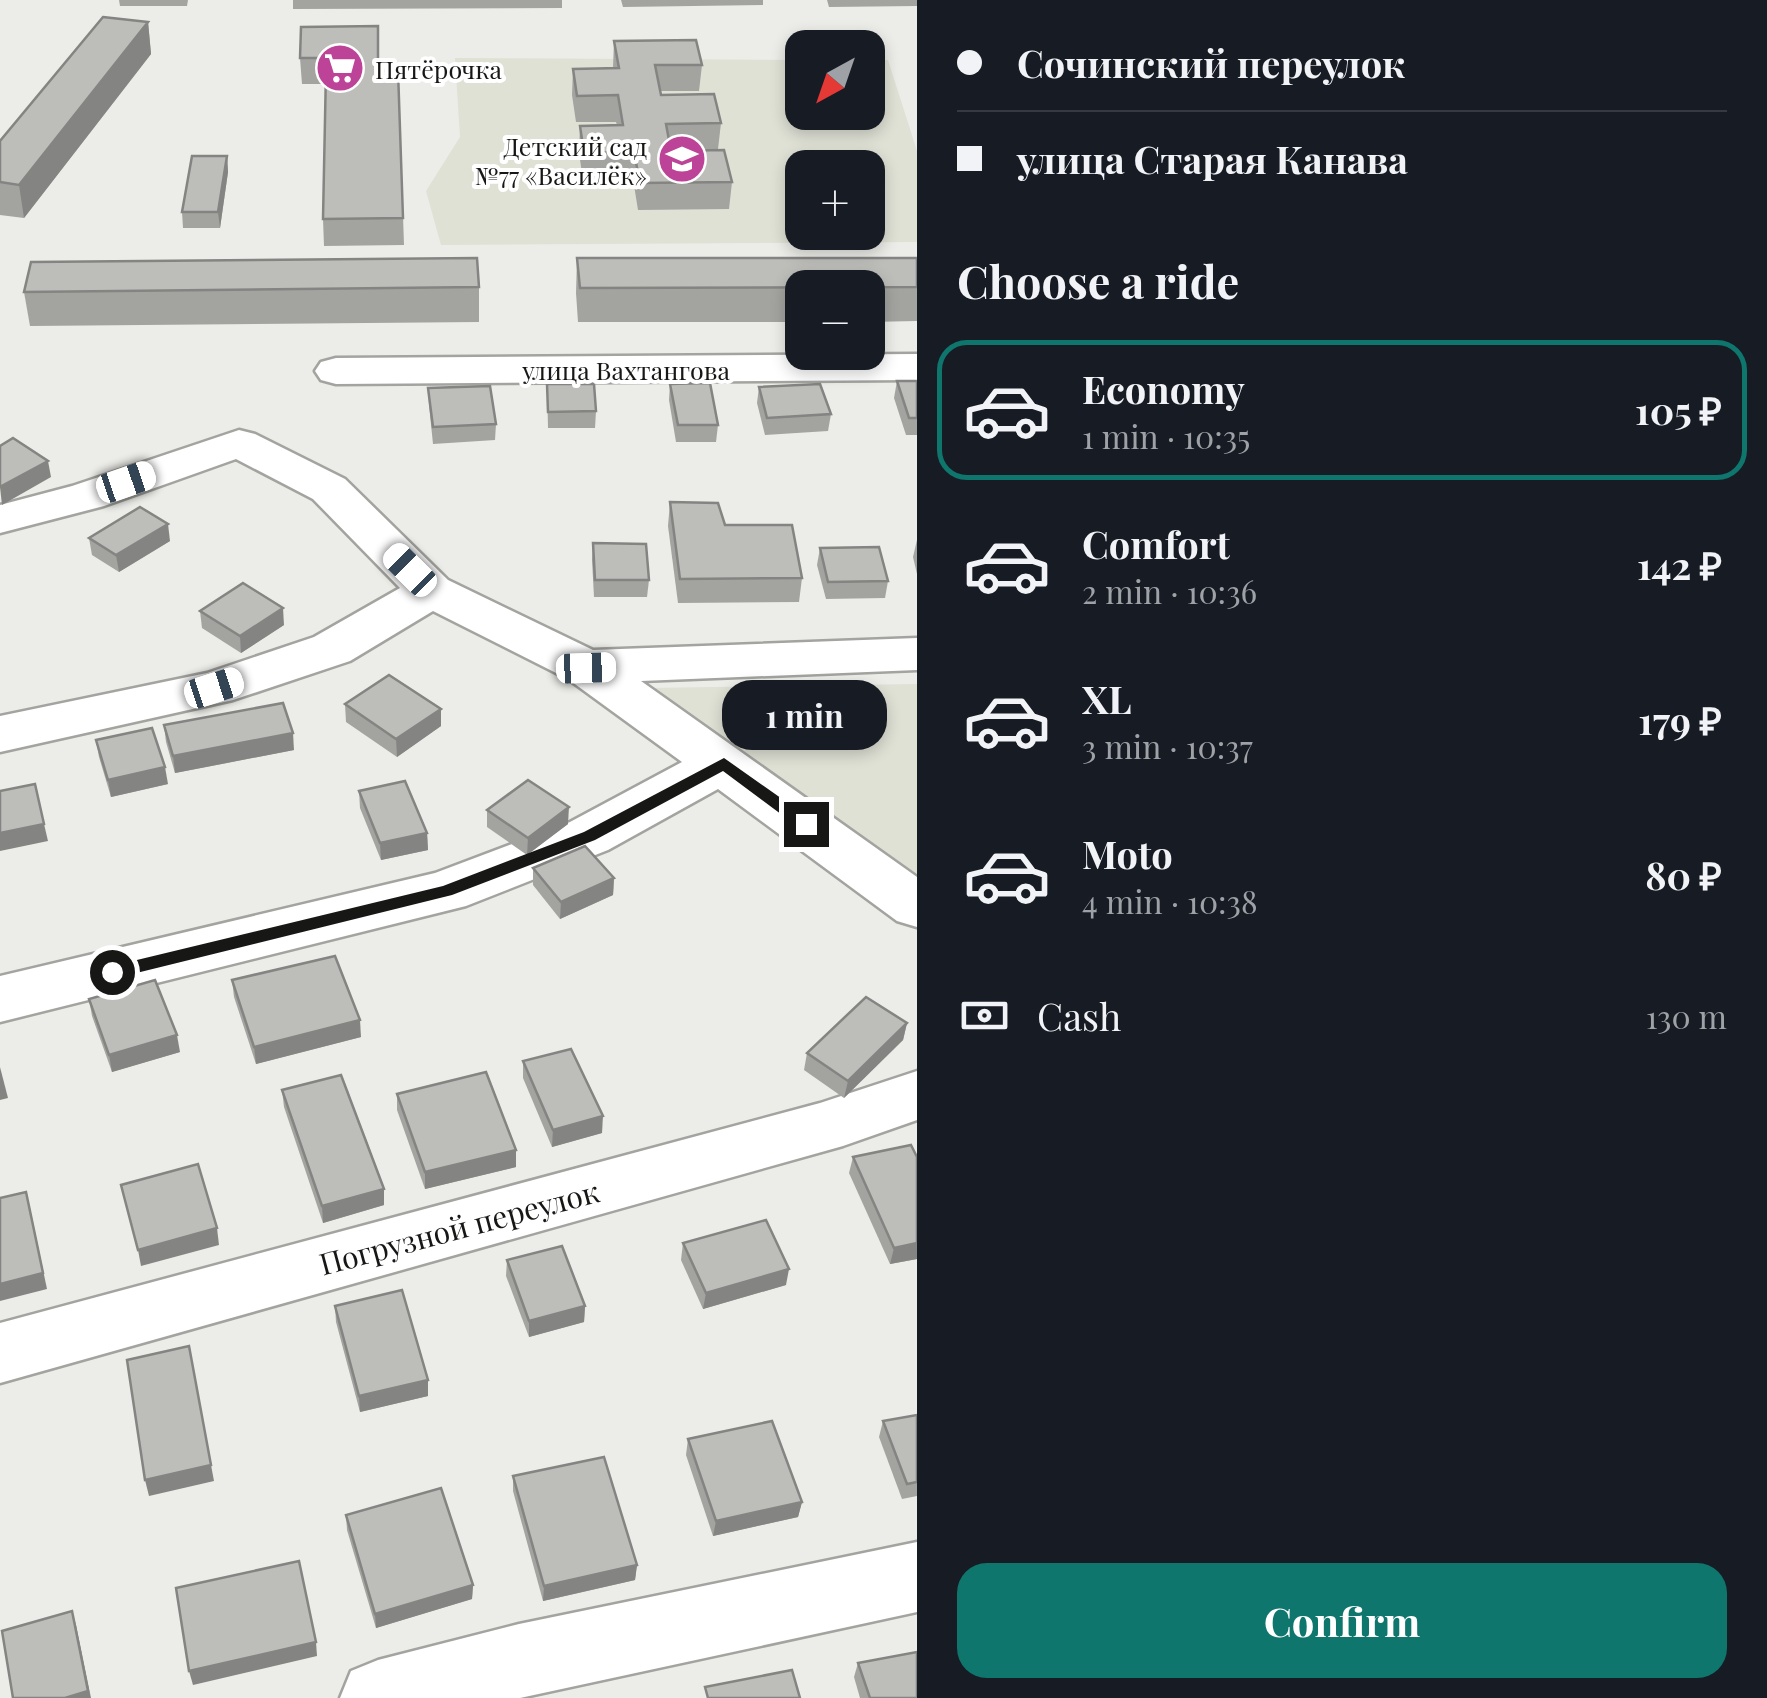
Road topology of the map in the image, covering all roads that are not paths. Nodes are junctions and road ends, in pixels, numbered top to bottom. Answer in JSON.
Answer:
{"nodes":[{"id":1,"x":917,"y":367,"type":"edge"},
{"id":2,"x":336,"y":371,"type":"dead end"},
{"id":3,"x":0,"y":519,"type":"edge"},
{"id":4,"x":432,"y":591,"type":"junction"},
{"id":5,"x":917,"y":654,"type":"edge"},
{"id":6,"x":586,"y":668,"type":"junction"},
{"id":7,"x":0,"y":734,"type":"edge"},
{"id":8,"x":724,"y":763,"type":"junction"},
{"id":9,"x":917,"y":906,"type":"edge"},
{"id":10,"x":0,"y":1000,"type":"edge"},
{"id":11,"x":917,"y":1096,"type":"edge"},
{"id":12,"x":0,"y":1353,"type":"edge"},
{"id":13,"x":917,"y":1577,"type":"edge"},
{"id":14,"x":378,"y":1698,"type":"edge"}],
"edges":[{"from":1,"to":2,"type":"street","name":"улица Вахтангова"},
{"from":3,"to":4,"type":"street"},
{"from":4,"to":6,"type":"street"},
{"from":4,"to":7,"type":"street"},
{"from":5,"to":6,"type":"street"},
{"from":6,"to":8,"type":"street"},
{"from":8,"to":9,"type":"street"},
{"from":8,"to":10,"type":"street"},
{"from":11,"to":12,"type":"street","name":"Погрузной переулок"},
{"from":13,"to":14,"type":"street"}]}
